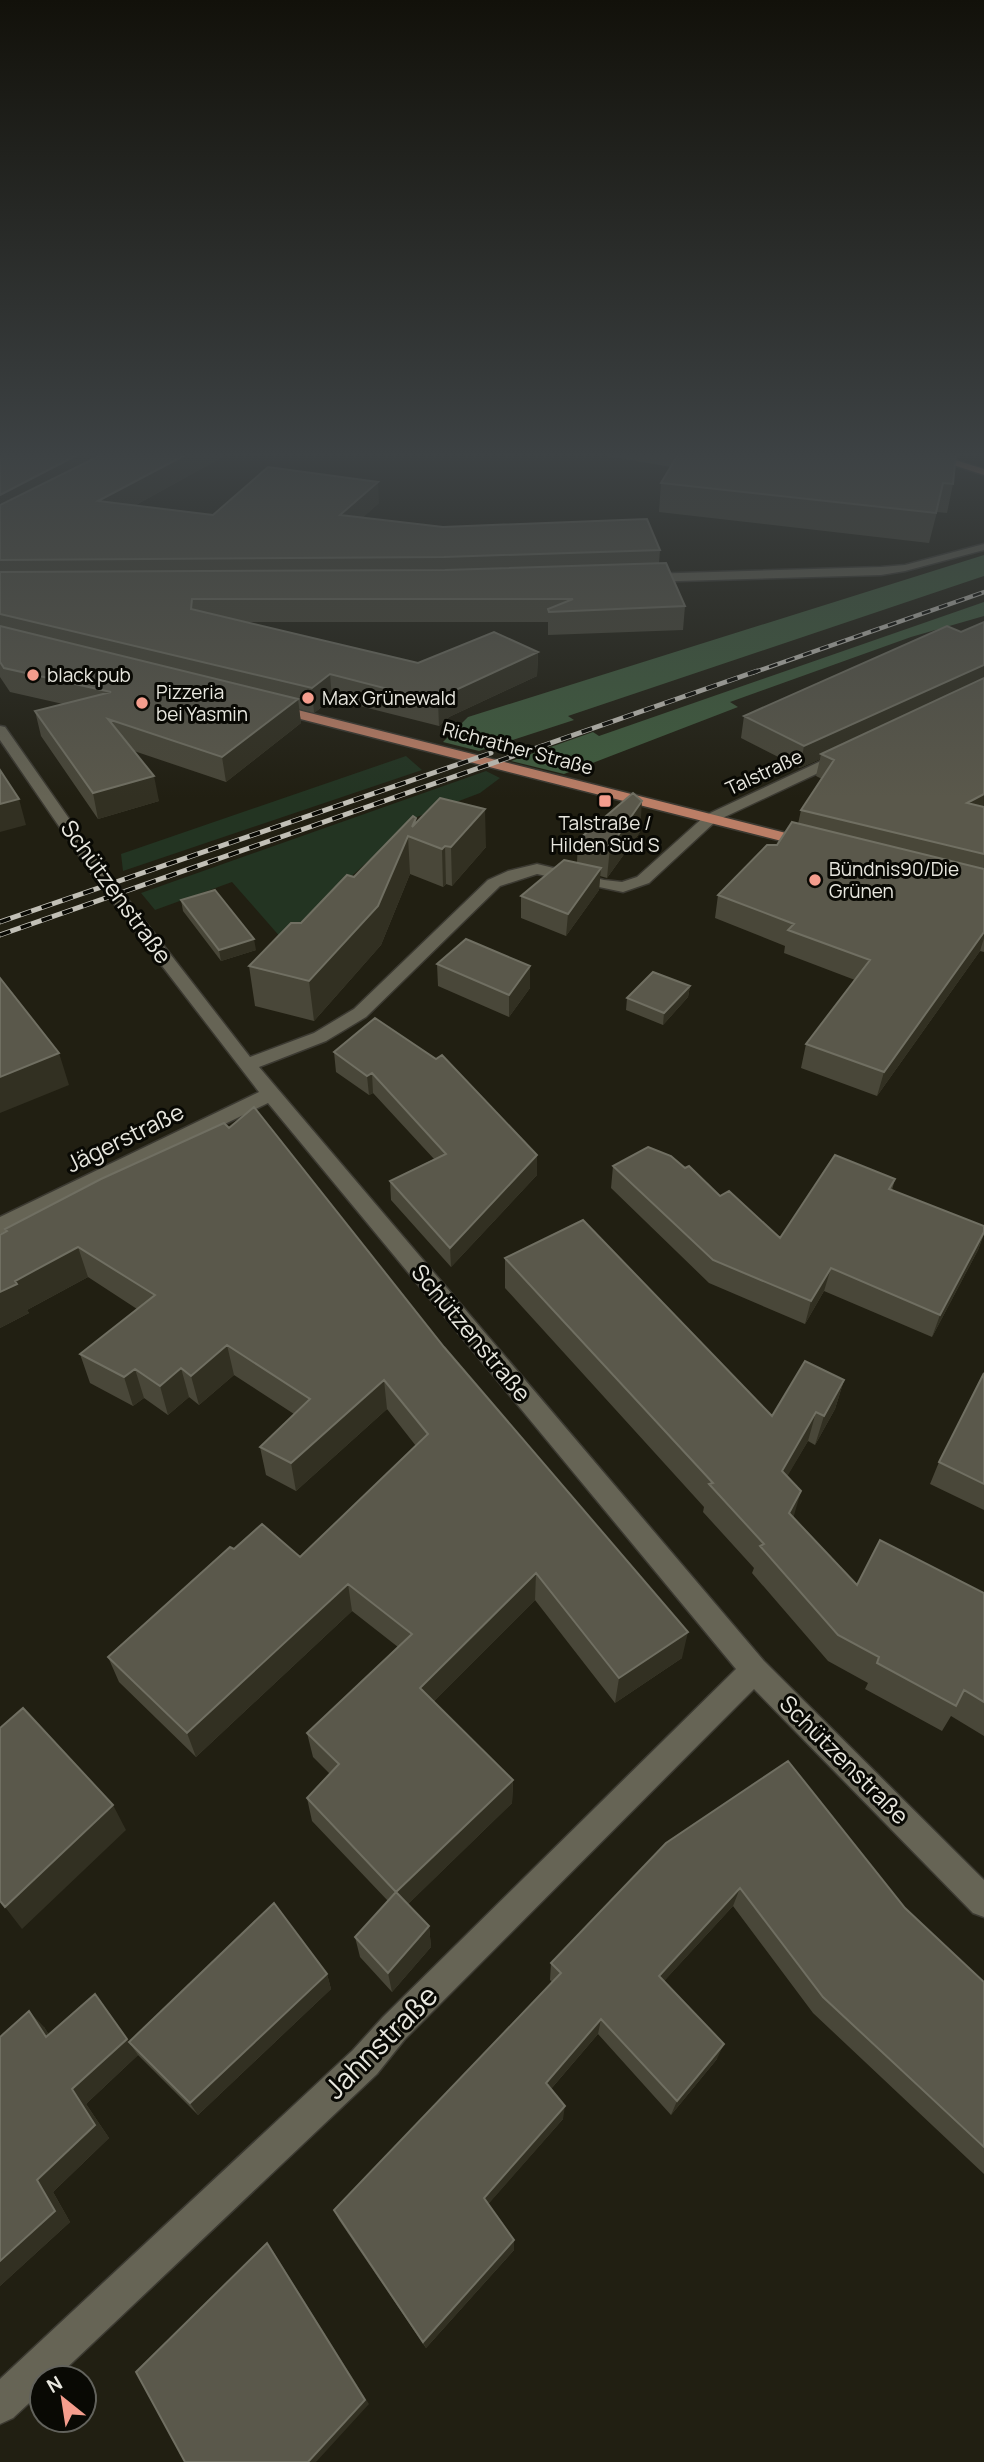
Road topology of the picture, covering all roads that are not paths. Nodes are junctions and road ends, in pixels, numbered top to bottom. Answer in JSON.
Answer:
{"nodes":[{"id":1,"x":905,"y":568,"type":"edge"},
{"id":2,"x":638,"y":578,"type":"edge"},
{"id":3,"x":255,"y":703,"type":"edge"},
{"id":4,"x":0,"y":730,"type":"edge"},
{"id":5,"x":860,"y":747,"type":"edge"},
{"id":6,"x":711,"y":818,"type":"junction"},
{"id":7,"x":828,"y":848,"type":"edge"},
{"id":8,"x":247,"y":1065,"type":"junction"},
{"id":9,"x":271,"y":1094,"type":"junction"},
{"id":10,"x":0,"y":1226,"type":"edge"},
{"id":11,"x":754,"y":1670,"type":"junction"},
{"id":12,"x":984,"y":1902,"type":"edge"},
{"id":13,"x":0,"y":2405,"type":"edge"}],
"edges":[{"from":1,"to":2,"type":"street"},
{"from":3,"to":6,"type":"main road","name":"Richrather Straße"},
{"from":4,"to":8,"type":"street","name":"Schützenstraße"},
{"from":5,"to":6,"type":"street","name":"Talstraße"},
{"from":6,"to":7,"type":"main road","name":"Richrather Straße"},
{"from":6,"to":8,"type":"street","name":"Talstraße"},
{"from":8,"to":9,"type":"street","name":"Schützenstraße"},
{"from":9,"to":10,"type":"street","name":"Jägerstraße"},
{"from":9,"to":11,"type":"street","name":"Schützenstraße"},
{"from":11,"to":12,"type":"street","name":"Schützenstraße"},
{"from":11,"to":13,"type":"street","name":"Jahnstraße"}]}
